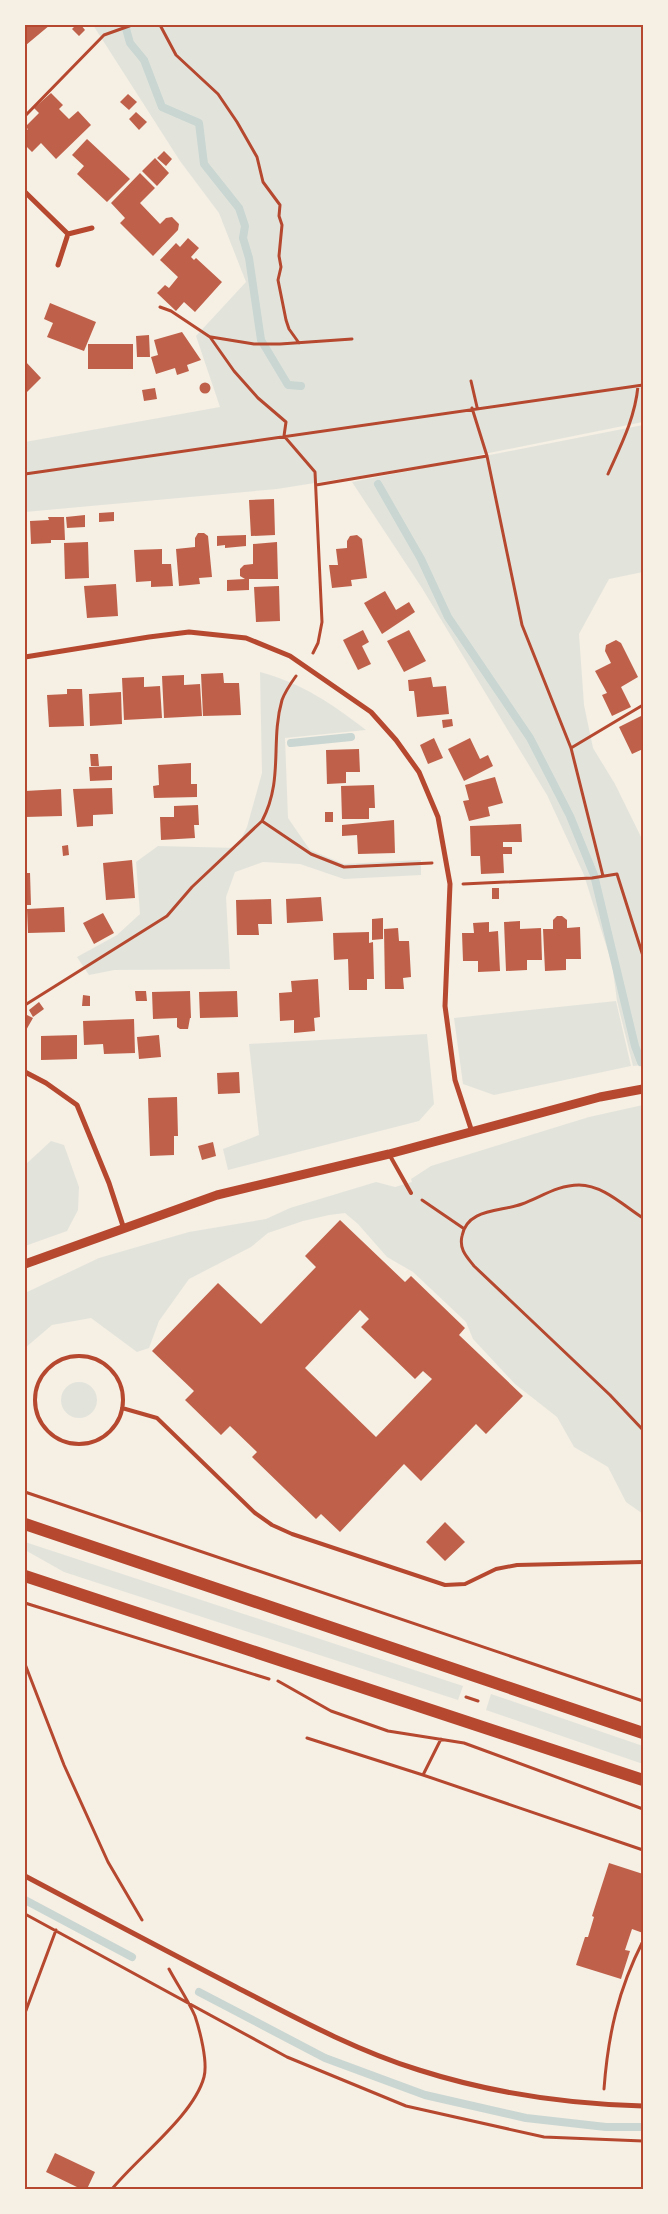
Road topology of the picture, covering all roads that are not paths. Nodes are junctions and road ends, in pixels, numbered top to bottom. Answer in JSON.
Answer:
{"nodes":[{"id":1,"x":25,"y":192,"type":"edge"},
{"id":2,"x":92,"y":228,"type":"dead end"},
{"id":3,"x":68,"y":234,"type":"junction"},
{"id":4,"x":58,"y":264,"type":"dead end"},
{"id":5,"x":25,"y":657,"type":"edge"},
{"id":6,"x":25,"y":1072,"type":"edge"},
{"id":7,"x":643,"y":1088,"type":"edge"},
{"id":8,"x":472,"y":1132,"type":"junction"},
{"id":9,"x":389,"y":1154,"type":"junction"},
{"id":10,"x":411,"y":1193,"type":"road end"},
{"id":11,"x":124,"y":1229,"type":"junction"},
{"id":12,"x":25,"y":1264,"type":"edge"},
{"id":13,"x":122,"y":1408,"type":"junction"},
{"id":14,"x":25,"y":1524,"type":"edge"},
{"id":15,"x":643,"y":1562,"type":"edge"},
{"id":16,"x":25,"y":1576,"type":"edge"},
{"id":17,"x":643,"y":1733,"type":"edge"},
{"id":18,"x":643,"y":1780,"type":"edge"},
{"id":19,"x":25,"y":1876,"type":"edge"},
{"id":20,"x":643,"y":2106,"type":"edge"}],
"edges":[{"from":1,"to":3,"type":"street"},
{"from":2,"to":3,"type":"street"},
{"from":3,"to":4,"type":"street"},
{"from":5,"to":8,"type":"street"},
{"from":6,"to":11,"type":"street"},
{"from":7,"to":8,"type":"street"},
{"from":8,"to":9,"type":"street"},
{"from":9,"to":10,"type":"lane"},
{"from":9,"to":11,"type":"street"},
{"from":11,"to":12,"type":"street"},
{"from":13,"to":13,"type":"lane"},
{"from":13,"to":15,"type":"lane"},
{"from":14,"to":17,"type":"main road"},
{"from":16,"to":18,"type":"main road"},
{"from":19,"to":20,"type":"street"}]}
